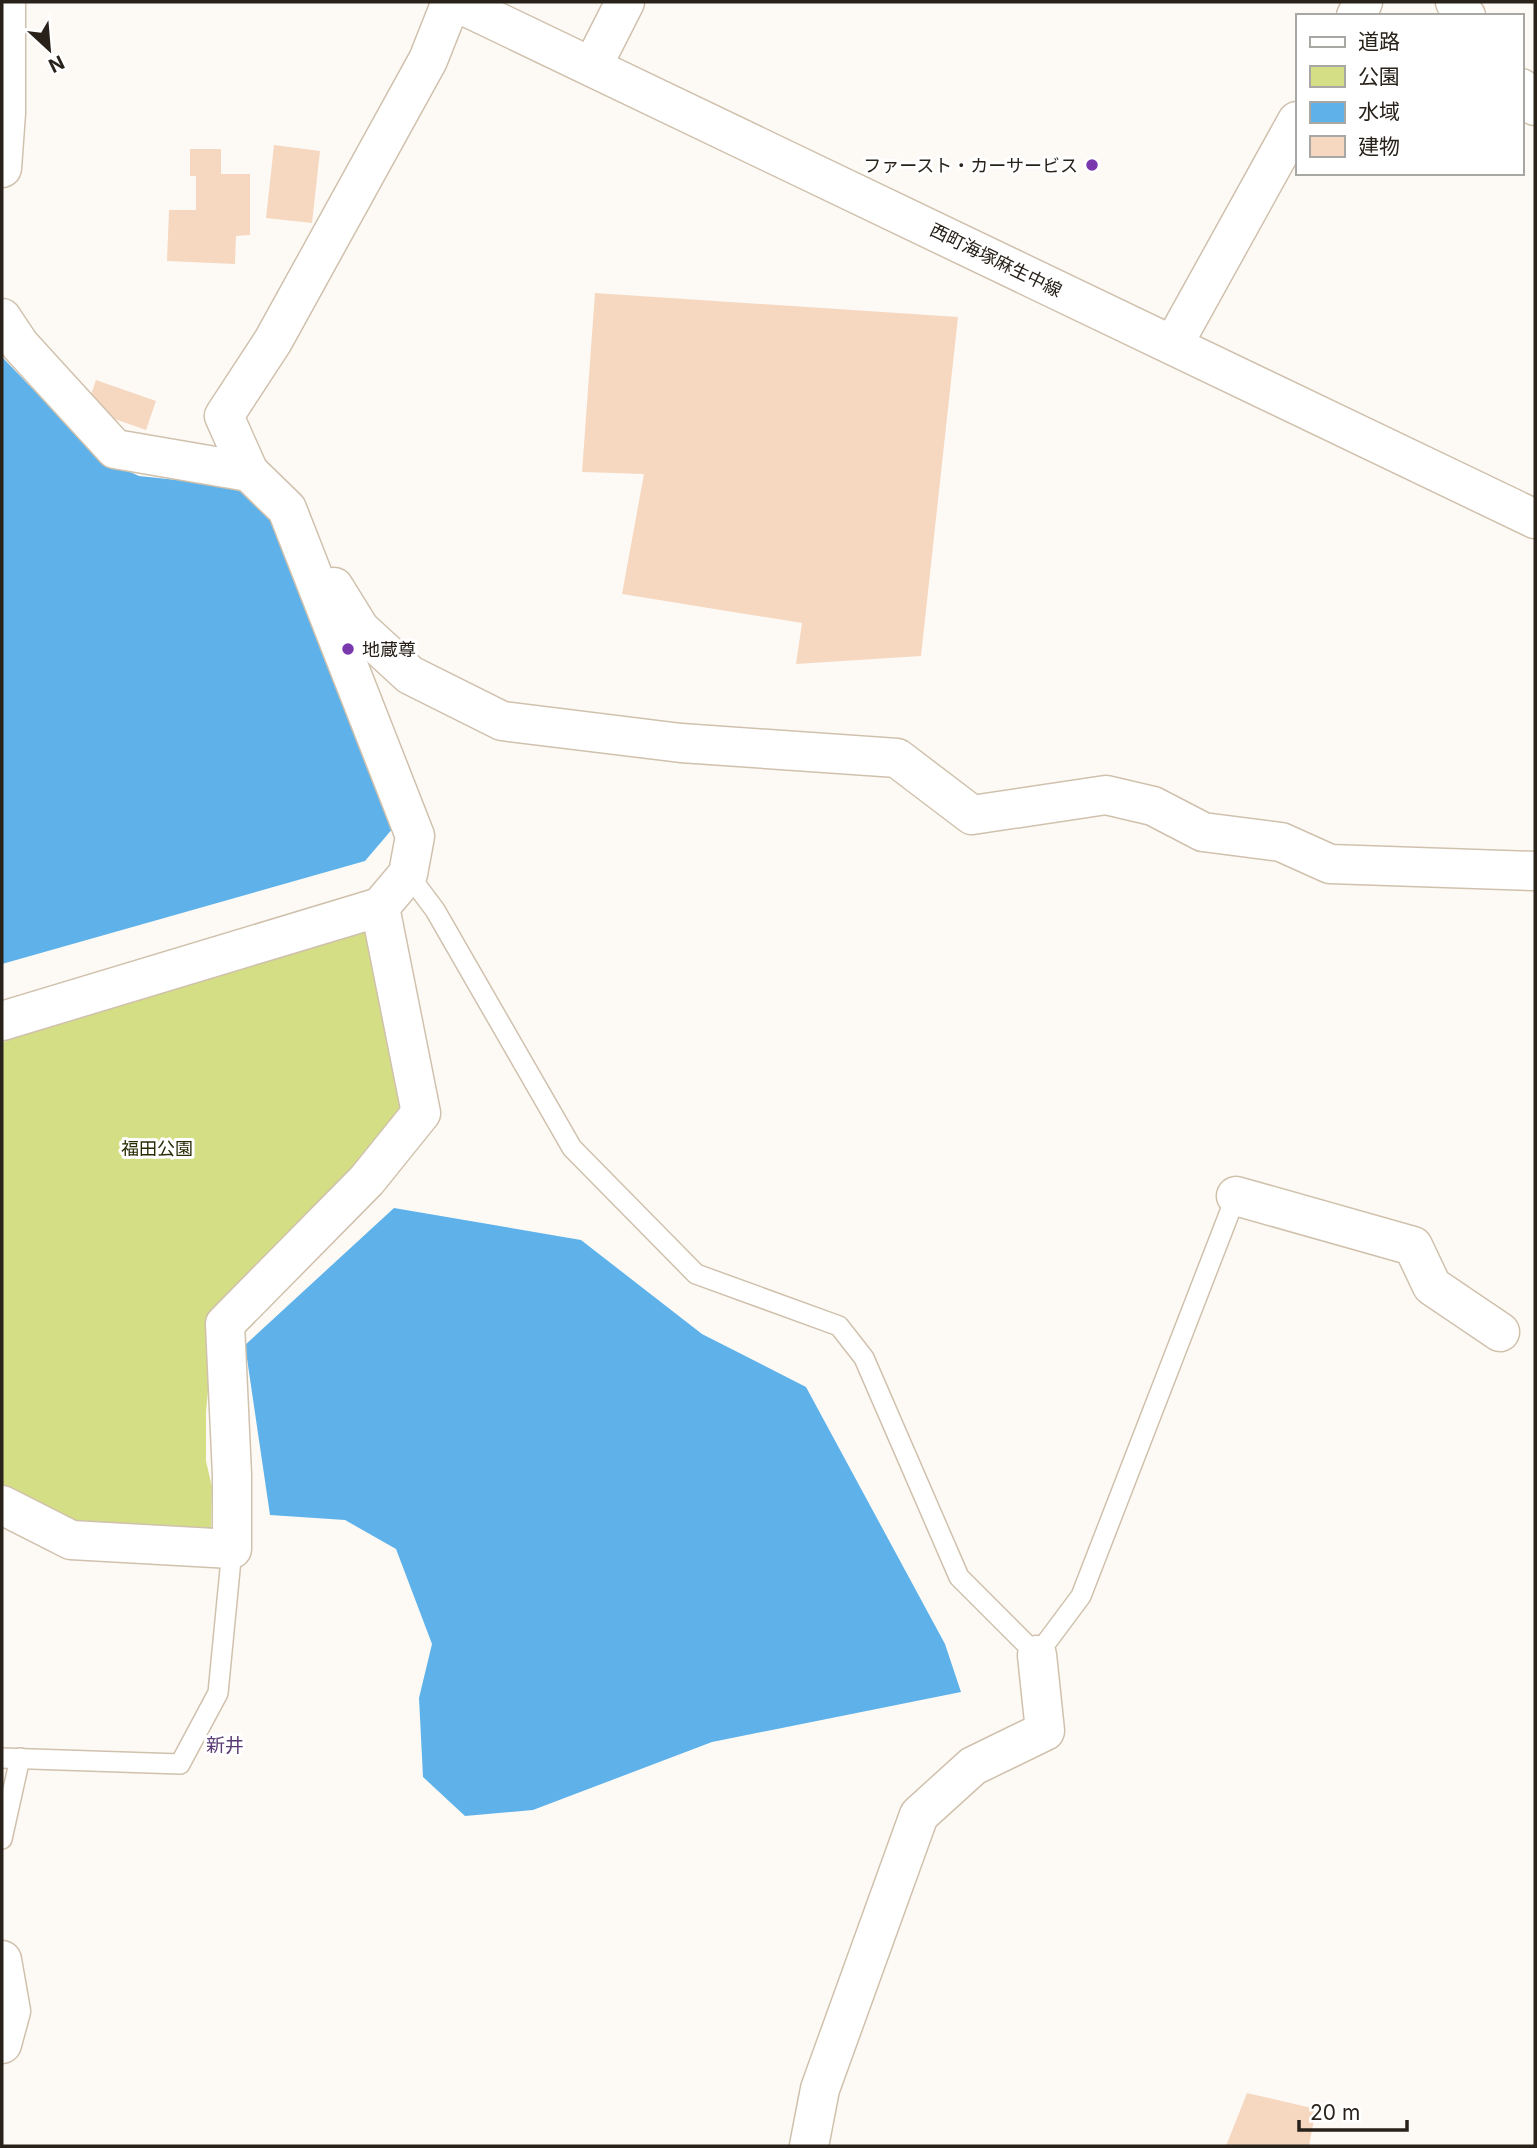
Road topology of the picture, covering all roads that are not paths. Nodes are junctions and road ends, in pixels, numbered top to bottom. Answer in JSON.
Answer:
{"nodes":[{"id":1,"x":6,"y":2,"type":"edge"},
{"id":2,"x":454,"y":2,"type":"edge"},
{"id":3,"x":625,"y":2,"type":"edge"},
{"id":4,"x":592,"y":67,"type":"junction"},
{"id":5,"x":1523,"y":91,"type":"edge"},
{"id":6,"x":1535,"y":106,"type":"edge"},
{"id":7,"x":1296,"y":123,"type":"edge"},
{"id":8,"x":2,"y":168,"type":"edge"},
{"id":9,"x":2,"y":317,"type":"edge"},
{"id":10,"x":1173,"y":345,"type":"junction"},
{"id":11,"x":249,"y":472,"type":"junction"},
{"id":12,"x":287,"y":509,"type":"junction"},
{"id":13,"x":1535,"y":519,"type":"edge"},
{"id":14,"x":1535,"y":871,"type":"edge"},
{"id":15,"x":408,"y":874,"type":"junction"},
{"id":16,"x":380,"y":907,"type":"junction"},
{"id":17,"x":2,"y":1021,"type":"edge"},
{"id":18,"x":1236,"y":1196,"type":"joint"},
{"id":19,"x":1500,"y":1332,"type":"dead end"},
{"id":20,"x":2,"y":1506,"type":"edge"},
{"id":21,"x":232,"y":1549,"type":"junction"},
{"id":22,"x":1037,"y":1655,"type":"junction"},
{"id":23,"x":11,"y":1758,"type":"edge"},
{"id":24,"x":2,"y":1839,"type":"edge"},
{"id":25,"x":2,"y":1960,"type":"edge"},
{"id":26,"x":2,"y":2044,"type":"edge"},
{"id":27,"x":809,"y":2146,"type":"edge"}],
"edges":[{"from":1,"to":8,"type":"street"},
{"from":2,"to":4,"type":"street","name":"西町海塚麻生中線"},
{"from":2,"to":11,"type":"street"},
{"from":3,"to":4,"type":"street"},
{"from":4,"to":10,"type":"street","name":"西町海塚麻生中線"},
{"from":5,"to":6,"type":"street"},
{"from":7,"to":10,"type":"street"},
{"from":9,"to":11,"type":"street"},
{"from":10,"to":13,"type":"street","name":"西町海塚麻生中線"},
{"from":11,"to":12,"type":"street"},
{"from":12,"to":14,"type":"street"},
{"from":12,"to":15,"type":"street"},
{"from":15,"to":16,"type":"street"},
{"from":15,"to":22,"type":"lane"},
{"from":16,"to":17,"type":"street"},
{"from":16,"to":21,"type":"street"},
{"from":18,"to":19,"type":"street"},
{"from":18,"to":22,"type":"lane"},
{"from":20,"to":21,"type":"street"},
{"from":21,"to":23,"type":"lane"},
{"from":22,"to":27,"type":"street"},
{"from":23,"to":24,"type":"lane"},
{"from":25,"to":26,"type":"street"}]}
